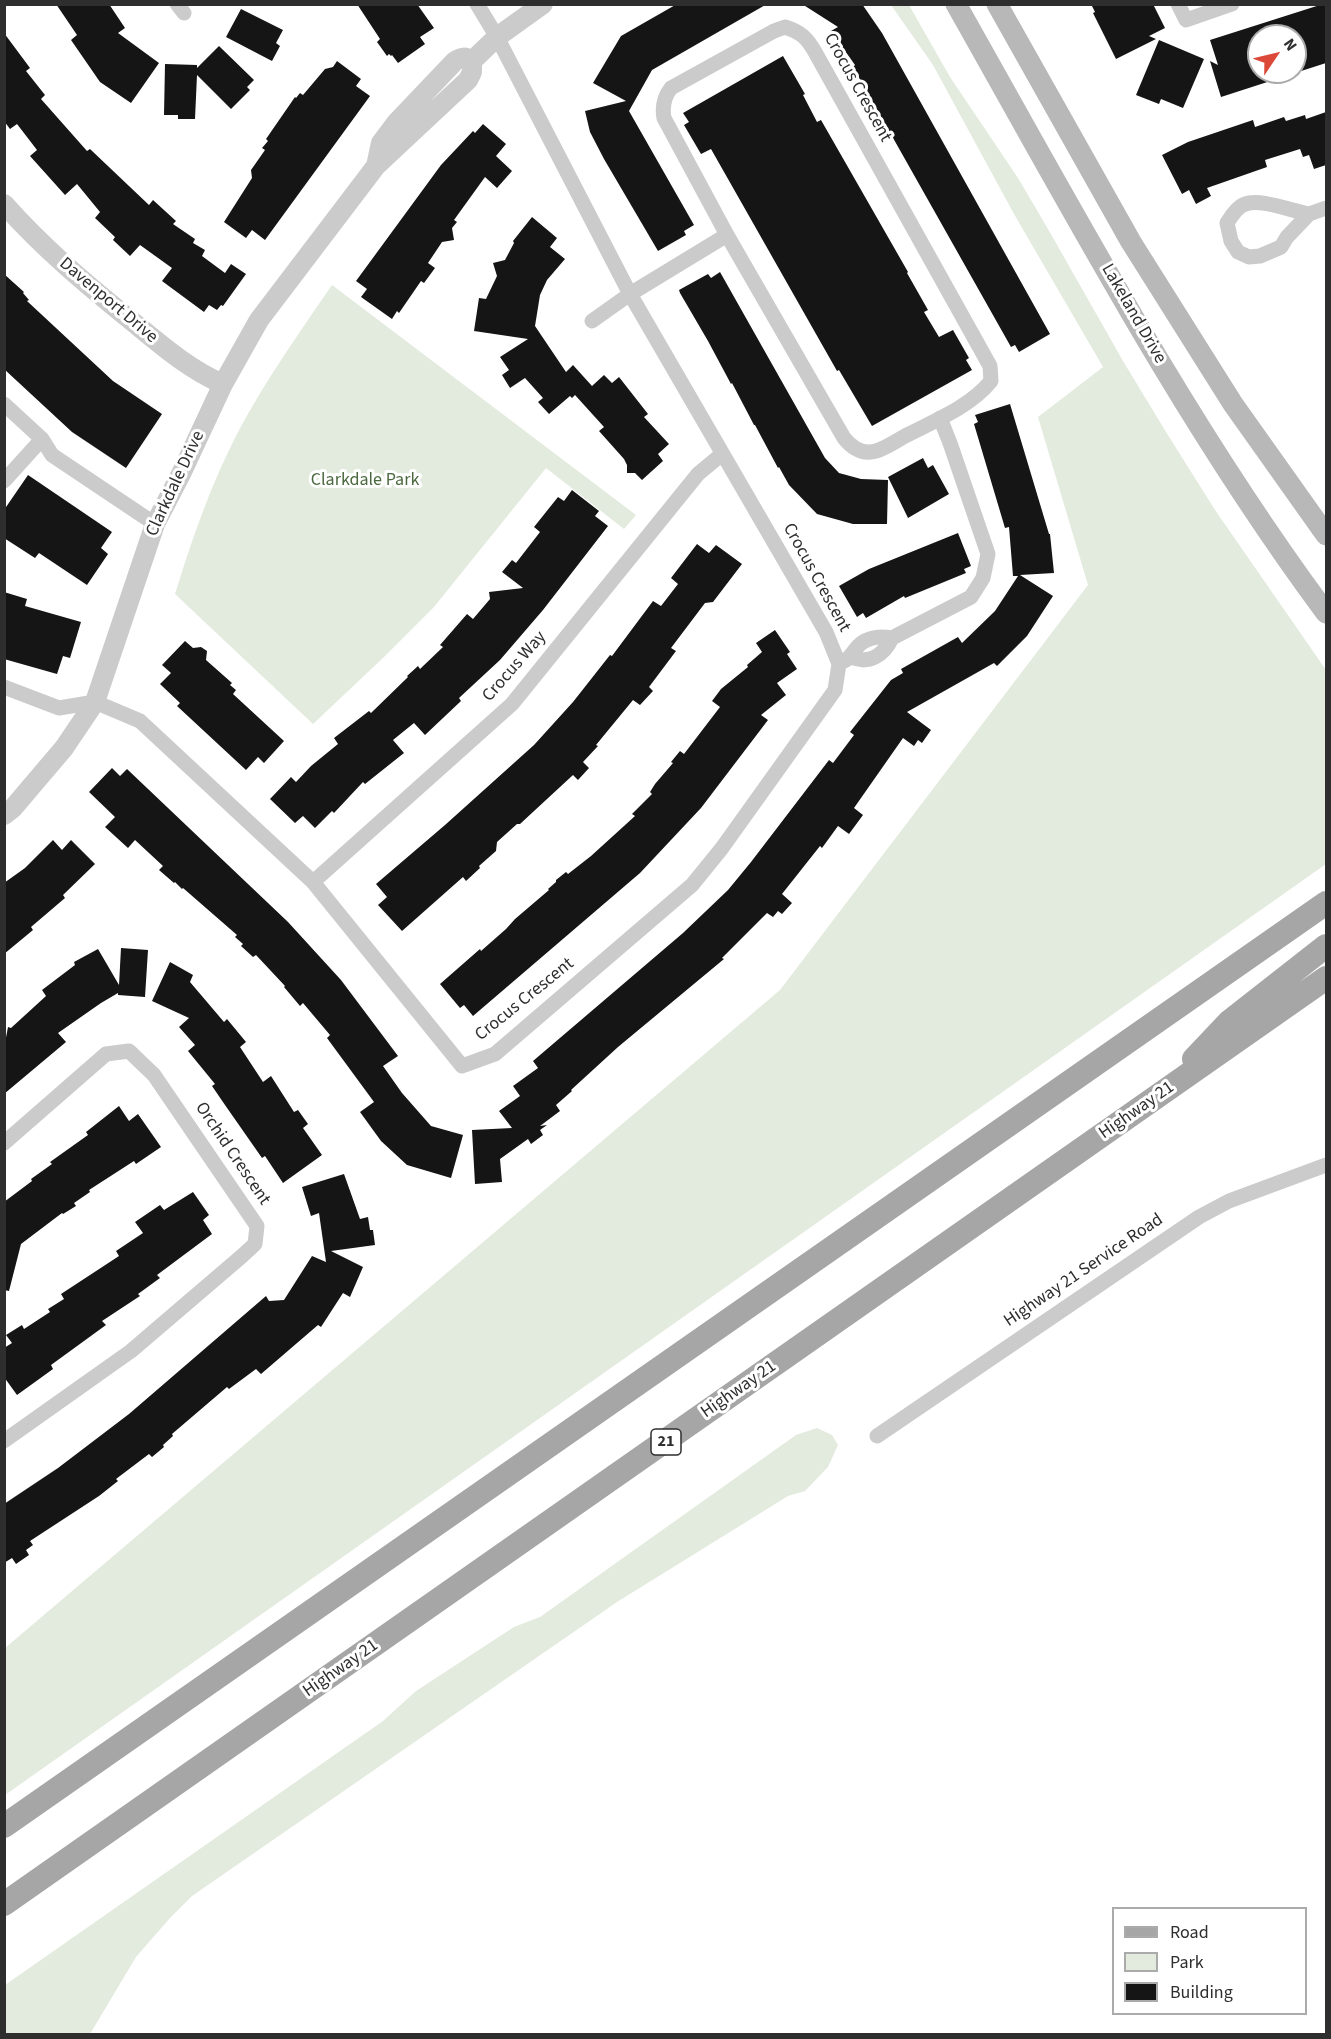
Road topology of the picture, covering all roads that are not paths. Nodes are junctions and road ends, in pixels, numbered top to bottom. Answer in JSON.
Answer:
{"nodes":[{"id":1,"x":477,"y":4,"type":"edge"},
{"id":2,"x":543,"y":4,"type":"edge"},
{"id":3,"x":956,"y":4,"type":"edge"},
{"id":4,"x":997,"y":4,"type":"edge"},
{"id":5,"x":1178,"y":4,"type":"edge"},
{"id":6,"x":1232,"y":4,"type":"edge"},
{"id":7,"x":497,"y":37,"type":"junction"},
{"id":8,"x":4,"y":204,"type":"edge"},
{"id":9,"x":1326,"y":208,"type":"edge"},
{"id":10,"x":1310,"y":214,"type":"junction"},
{"id":11,"x":727,"y":235,"type":"junction"},
{"id":12,"x":630,"y":294,"type":"junction"},
{"id":13,"x":591,"y":321,"type":"dead end"},
{"id":14,"x":223,"y":384,"type":"junction"},
{"id":15,"x":4,"y":404,"type":"edge"},
{"id":16,"x":940,"y":418,"type":"junction"},
{"id":17,"x":42,"y":439,"type":"junction"},
{"id":18,"x":722,"y":453,"type":"junction"},
{"id":19,"x":4,"y":481,"type":"edge"},
{"id":20,"x":155,"y":524,"type":"junction"},
{"id":21,"x":1326,"y":536,"type":"edge"},
{"id":22,"x":1326,"y":614,"type":"edge"},
{"id":23,"x":845,"y":661,"type":"junction"},
{"id":24,"x":4,"y":687,"type":"edge"},
{"id":25,"x":94,"y":702,"type":"junction"},
{"id":26,"x":4,"y":815,"type":"edge"},
{"id":27,"x":313,"y":882,"type":"junction"},
{"id":28,"x":1326,"y":903,"type":"edge"},
{"id":29,"x":1326,"y":946,"type":"edge"},
{"id":30,"x":1326,"y":978,"type":"edge"},
{"id":31,"x":1159,"y":1095,"type":"junction"},
{"id":32,"x":4,"y":1143,"type":"edge"},
{"id":33,"x":1326,"y":1165,"type":"edge"},
{"id":34,"x":877,"y":1437,"type":"dead end"},
{"id":35,"x":4,"y":1442,"type":"edge"},
{"id":36,"x":4,"y":1826,"type":"edge"},
{"id":37,"x":4,"y":1904,"type":"edge"}],
"edges":[{"from":1,"to":7,"type":"street","name":"Crocus Crescent"},
{"from":2,"to":7,"type":"street","name":"Clarkdale Drive"},
{"from":3,"to":22,"type":"main road","name":"Lakeland Drive"},
{"from":4,"to":21,"type":"main road","name":"Lakeland Drive"},
{"from":5,"to":6,"type":"street"},
{"from":7,"to":12,"type":"street","name":"Crocus Crescent"},
{"from":7,"to":14,"type":"street","name":"Clarkdale Drive"},
{"from":8,"to":14,"type":"street","name":"Davenport Drive"},
{"from":9,"to":10,"type":"street"},
{"from":10,"to":10,"type":"street"},
{"from":11,"to":12,"type":"street"},
{"from":11,"to":16,"type":"street","name":"Crocus Crescent"},
{"from":11,"to":16,"type":"street","name":"Crocus Crescent"},
{"from":12,"to":13,"type":"street"},
{"from":12,"to":18,"type":"street","name":"Crocus Crescent"},
{"from":14,"to":20,"type":"street","name":"Clarkdale Drive"},
{"from":15,"to":17,"type":"street"},
{"from":16,"to":23,"type":"street","name":"Crocus Crescent"},
{"from":17,"to":19,"type":"street"},
{"from":17,"to":20,"type":"street"},
{"from":18,"to":23,"type":"street","name":"Crocus Crescent"},
{"from":18,"to":27,"type":"street","name":"Crocus Way"},
{"from":20,"to":25,"type":"street","name":"Clarkdale Drive"},
{"from":23,"to":27,"type":"street","name":"Crocus Crescent"},
{"from":24,"to":25,"type":"street"},
{"from":25,"to":26,"type":"street","name":"Clarkdale Drive"},
{"from":25,"to":27,"type":"street","name":"Crocus Crescent"},
{"from":28,"to":36,"type":"main road"},
{"from":29,"to":31,"type":"main road"},
{"from":30,"to":31,"type":"main road","name":"Highway 21","number":"21"},
{"from":31,"to":37,"type":"main road","name":"Highway 21","number":"21"},
{"from":32,"to":35,"type":"street","name":"Orchid Crescent"},
{"from":33,"to":34,"type":"street","name":"Highway 21 Service Road"}]}
